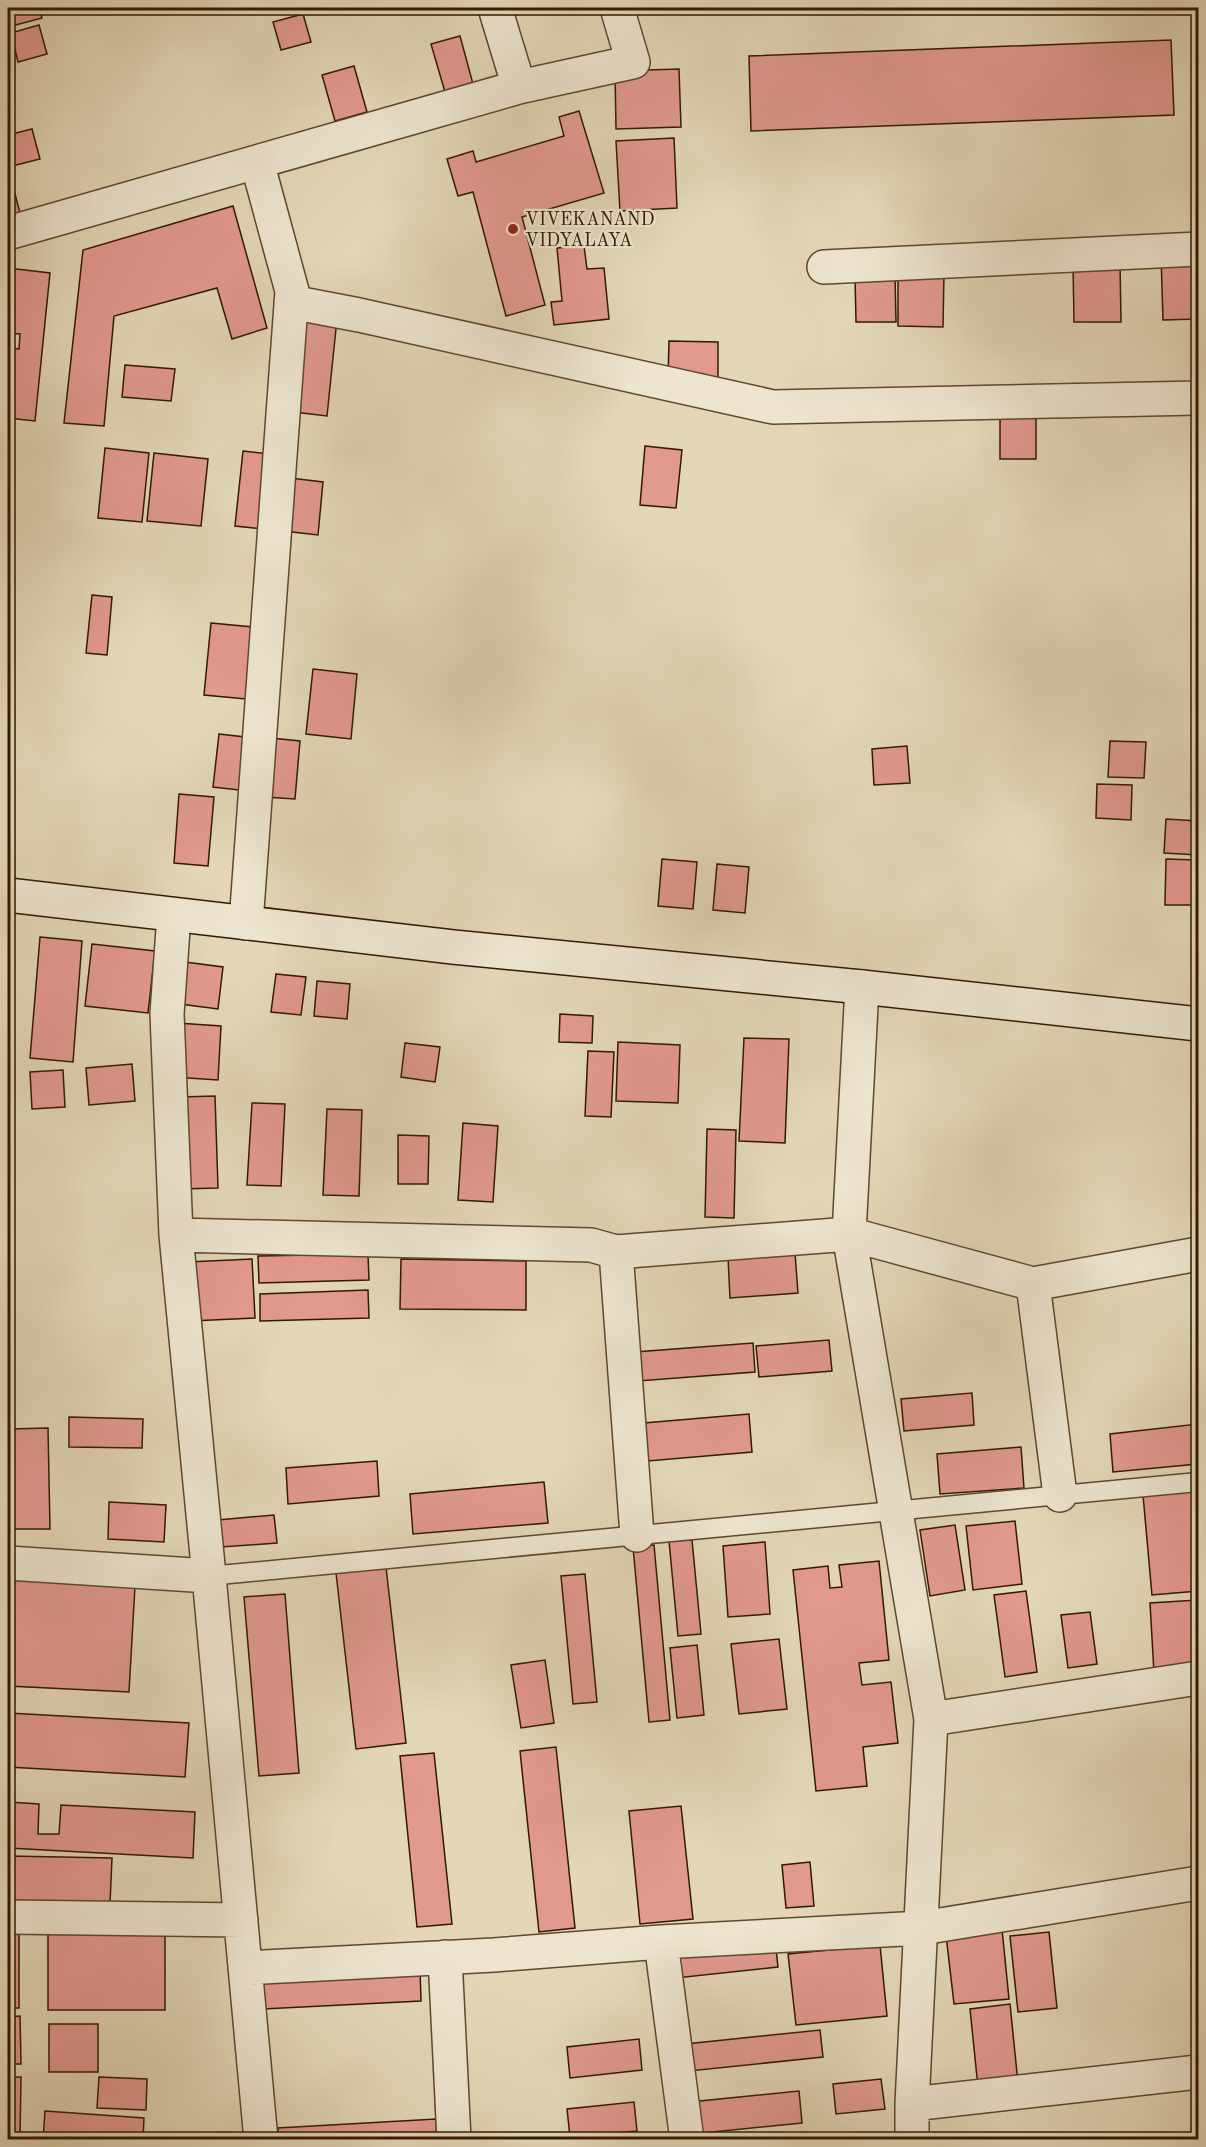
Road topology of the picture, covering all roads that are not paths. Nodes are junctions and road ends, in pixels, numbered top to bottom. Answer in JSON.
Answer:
{"nodes":[{"id":1,"x":495,"y":8,"type":"edge"},
{"id":2,"x":617,"y":8,"type":"edge"},
{"id":3,"x":519,"y":87,"type":"junction"},
{"id":4,"x":257,"y":162,"type":"junction"},
{"id":5,"x":8,"y":234,"type":"edge"},
{"id":6,"x":1198,"y":249,"type":"edge"},
{"id":7,"x":824,"y":267,"type":"dead end"},
{"id":8,"x":291,"y":302,"type":"junction"},
{"id":9,"x":1198,"y":399,"type":"edge"},
{"id":10,"x":8,"y":895,"type":"edge"},
{"id":11,"x":174,"y":915,"type":"junction"},
{"id":12,"x":246,"y":923,"type":"junction"},
{"id":13,"x":861,"y":987,"type":"junction"},
{"id":14,"x":1198,"y":1024,"type":"edge"},
{"id":15,"x":849,"y":1234,"type":"junction"},
{"id":16,"x":176,"y":1235,"type":"junction"},
{"id":17,"x":616,"y":1252,"type":"junction"},
{"id":18,"x":1198,"y":1254,"type":"edge"},
{"id":19,"x":1033,"y":1284,"type":"junction"},
{"id":20,"x":1198,"y":1482,"type":"edge"},
{"id":21,"x":1060,"y":1495,"type":"junction"},
{"id":22,"x":895,"y":1510,"type":"junction"},
{"id":23,"x":638,"y":1535,"type":"junction"},
{"id":24,"x":8,"y":1563,"type":"edge"},
{"id":25,"x":209,"y":1575,"type":"junction"},
{"id":26,"x":1198,"y":1678,"type":"edge"},
{"id":27,"x":931,"y":1719,"type":"junction"},
{"id":28,"x":1198,"y":1884,"type":"edge"},
{"id":29,"x":8,"y":1917,"type":"edge"},
{"id":30,"x":241,"y":1920,"type":"junction"},
{"id":31,"x":922,"y":1928,"type":"junction"},
{"id":32,"x":660,"y":1942,"type":"junction"},
{"id":33,"x":445,"y":1957,"type":"junction"},
{"id":34,"x":245,"y":1968,"type":"junction"},
{"id":35,"x":1198,"y":2072,"type":"edge"},
{"id":36,"x":912,"y":2104,"type":"junction"},
{"id":37,"x":261,"y":2139,"type":"edge"},
{"id":38,"x":454,"y":2139,"type":"edge"},
{"id":39,"x":687,"y":2139,"type":"edge"},
{"id":40,"x":912,"y":2139,"type":"edge"}],
"edges":[{"from":1,"to":3,"type":"street"},
{"from":2,"to":3,"type":"street"},
{"from":3,"to":4,"type":"street"},
{"from":4,"to":5,"type":"street"},
{"from":4,"to":8,"type":"street"},
{"from":6,"to":7,"type":"street"},
{"from":8,"to":9,"type":"street"},
{"from":8,"to":12,"type":"street"},
{"from":10,"to":11,"type":"street"},
{"from":11,"to":12,"type":"street"},
{"from":11,"to":16,"type":"street"},
{"from":12,"to":13,"type":"street"},
{"from":13,"to":14,"type":"street"},
{"from":13,"to":15,"type":"street"},
{"from":15,"to":17,"type":"street"},
{"from":15,"to":19,"type":"street"},
{"from":15,"to":22,"type":"street"},
{"from":16,"to":17,"type":"street"},
{"from":16,"to":25,"type":"street"},
{"from":17,"to":23,"type":"street"},
{"from":18,"to":19,"type":"street"},
{"from":19,"to":21,"type":"street"},
{"from":20,"to":21,"type":"lane"},
{"from":21,"to":22,"type":"lane"},
{"from":22,"to":23,"type":"lane"},
{"from":22,"to":27,"type":"street"},
{"from":23,"to":25,"type":"lane"},
{"from":24,"to":25,"type":"street"},
{"from":25,"to":30,"type":"street"},
{"from":26,"to":27,"type":"street"},
{"from":27,"to":31,"type":"street"},
{"from":28,"to":31,"type":"street"},
{"from":29,"to":30,"type":"street"},
{"from":30,"to":34,"type":"street"},
{"from":31,"to":32,"type":"street"},
{"from":31,"to":36,"type":"street"},
{"from":32,"to":33,"type":"street"},
{"from":32,"to":39,"type":"street"},
{"from":33,"to":34,"type":"street"},
{"from":33,"to":38,"type":"street"},
{"from":34,"to":37,"type":"street"},
{"from":35,"to":36,"type":"street"},
{"from":36,"to":40,"type":"street"}]}
